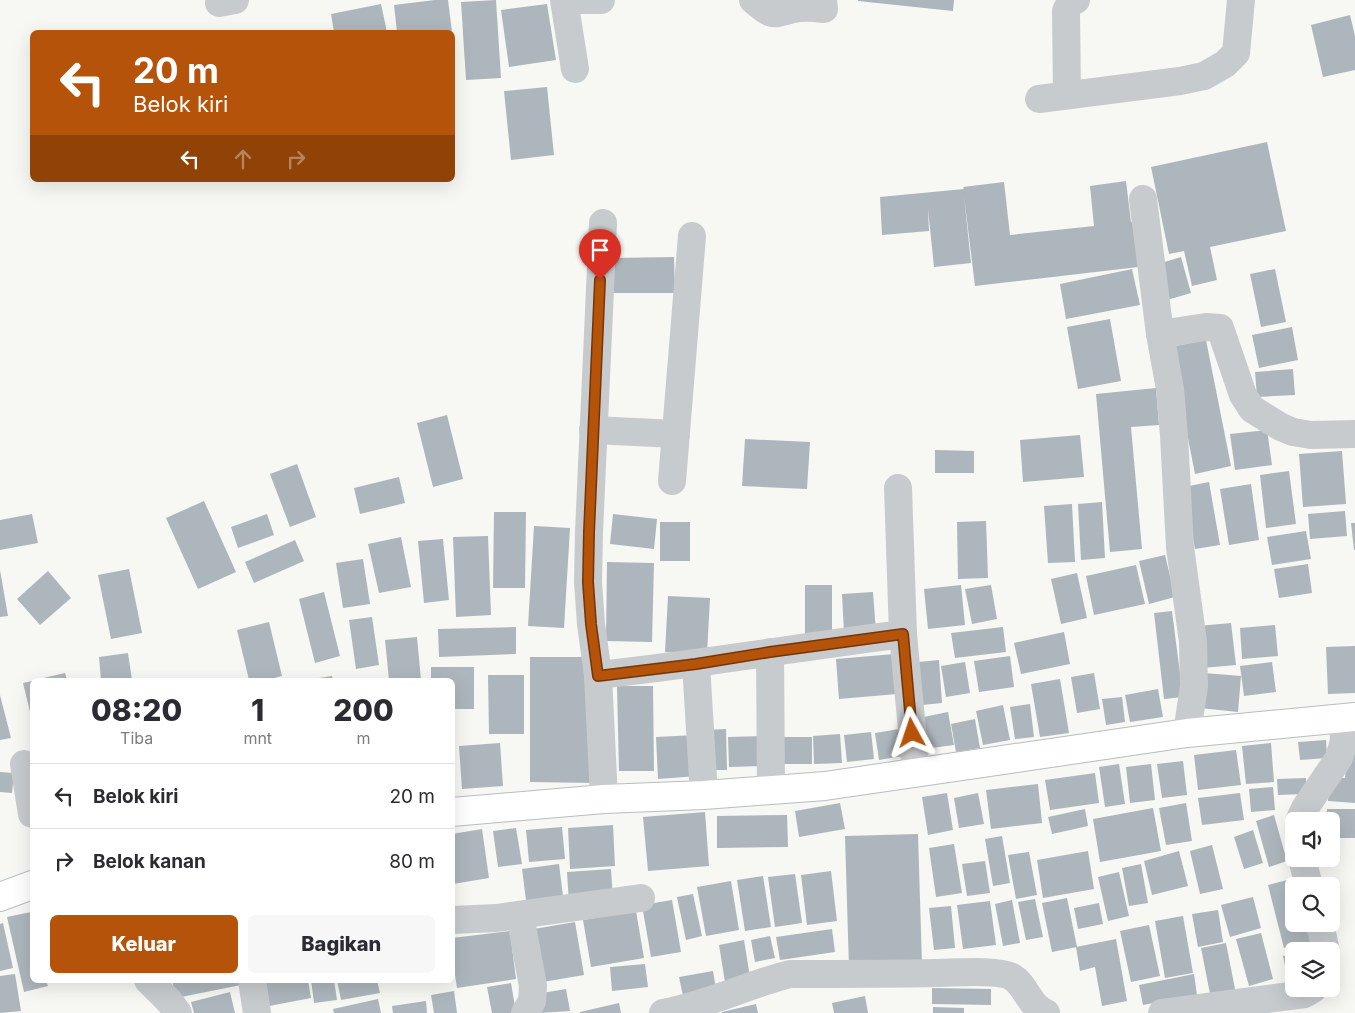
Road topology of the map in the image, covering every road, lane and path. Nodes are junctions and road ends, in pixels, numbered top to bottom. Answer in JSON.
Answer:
{"nodes":[{"id":1,"x":564,"y":0,"type":"edge"},
{"id":2,"x":581,"y":0,"type":"edge"},
{"id":3,"x":601,"y":0,"type":"edge"},
{"id":4,"x":753,"y":0,"type":"edge"},
{"id":5,"x":823,"y":0,"type":"edge"},
{"id":6,"x":1076,"y":0,"type":"edge"},
{"id":7,"x":1241,"y":0,"type":"edge"},
{"id":8,"x":575,"y":69,"type":"dead end"},
{"id":9,"x":1067,"y":95,"type":"junction"},
{"id":10,"x":1039,"y":99,"type":"dead end"},
{"id":11,"x":1143,"y":199,"type":"dead end"},
{"id":12,"x":603,"y":223,"type":"dead end"},
{"id":13,"x":692,"y":236,"type":"dead end"},
{"id":14,"x":1160,"y":334,"type":"junction"},
{"id":15,"x":593,"y":430,"type":"junction"},
{"id":16,"x":676,"y":434,"type":"junction"},
{"id":17,"x":1355,"y":434,"type":"edge"},
{"id":18,"x":672,"y":481,"type":"dead end"},
{"id":19,"x":898,"y":488,"type":"dead end"},
{"id":20,"x":903,"y":634,"type":"junction"},
{"id":21,"x":770,"y":652,"type":"junction"},
{"id":22,"x":696,"y":664,"type":"junction"},
{"id":23,"x":598,"y":676,"type":"junction"},
{"id":24,"x":1349,"y":718,"type":"edge"},
{"id":25,"x":1187,"y":732,"type":"junction"},
{"id":26,"x":24,"y":764,"type":"dead end"},
{"id":27,"x":916,"y":772,"type":"junction"},
{"id":28,"x":771,"y":790,"type":"junction"},
{"id":29,"x":704,"y":795,"type":"junction"},
{"id":30,"x":604,"y":799,"type":"junction"},
{"id":31,"x":30,"y":802,"type":"edge"},
{"id":32,"x":455,"y":812,"type":"edge"},
{"id":33,"x":1303,"y":812,"type":"edge"},
{"id":34,"x":30,"y":886,"type":"edge"},
{"id":35,"x":0,"y":897,"type":"edge"},
{"id":36,"x":641,"y":898,"type":"dead end"},
{"id":37,"x":520,"y":914,"type":"junction"},
{"id":38,"x":455,"y":920,"type":"edge"},
{"id":39,"x":151,"y":983,"type":"edge"},
{"id":40,"x":252,"y":983,"type":"edge"},
{"id":41,"x":1307,"y":999,"type":"edge"},
{"id":42,"x":178,"y":1013,"type":"edge"},
{"id":43,"x":257,"y":1013,"type":"edge"},
{"id":44,"x":525,"y":1013,"type":"edge"},
{"id":45,"x":664,"y":1013,"type":"edge"},
{"id":46,"x":1046,"y":1013,"type":"edge"},
{"id":47,"x":1162,"y":1013,"type":"edge"}],
"edges":[{"from":1,"to":8,"type":"street"},
{"from":2,"to":3,"type":"street"},
{"from":4,"to":5,"type":"street"},
{"from":6,"to":9,"type":"street"},
{"from":7,"to":9,"type":"street"},
{"from":9,"to":10,"type":"street"},
{"from":11,"to":14,"type":"street"},
{"from":12,"to":15,"type":"street"},
{"from":13,"to":16,"type":"street"},
{"from":14,"to":17,"type":"street"},
{"from":14,"to":25,"type":"street"},
{"from":15,"to":16,"type":"street"},
{"from":15,"to":23,"type":"street"},
{"from":16,"to":18,"type":"street"},
{"from":19,"to":20,"type":"street"},
{"from":20,"to":21,"type":"street"},
{"from":20,"to":27,"type":"street"},
{"from":21,"to":22,"type":"street"},
{"from":21,"to":28,"type":"street"},
{"from":22,"to":23,"type":"street"},
{"from":22,"to":29,"type":"street"},
{"from":23,"to":30,"type":"street"},
{"from":24,"to":25,"type":"street"},
{"from":24,"to":33,"type":"street"},
{"from":25,"to":27,"type":"street"},
{"from":26,"to":31,"type":"street"},
{"from":27,"to":28,"type":"street"},
{"from":28,"to":29,"type":"street"},
{"from":29,"to":30,"type":"street"},
{"from":30,"to":32,"type":"street"},
{"from":34,"to":35,"type":"street"},
{"from":36,"to":37,"type":"street"},
{"from":37,"to":38,"type":"street"},
{"from":37,"to":44,"type":"street"},
{"from":39,"to":42,"type":"street"},
{"from":40,"to":43,"type":"street"},
{"from":41,"to":47,"type":"street"},
{"from":45,"to":46,"type":"street"}]}
